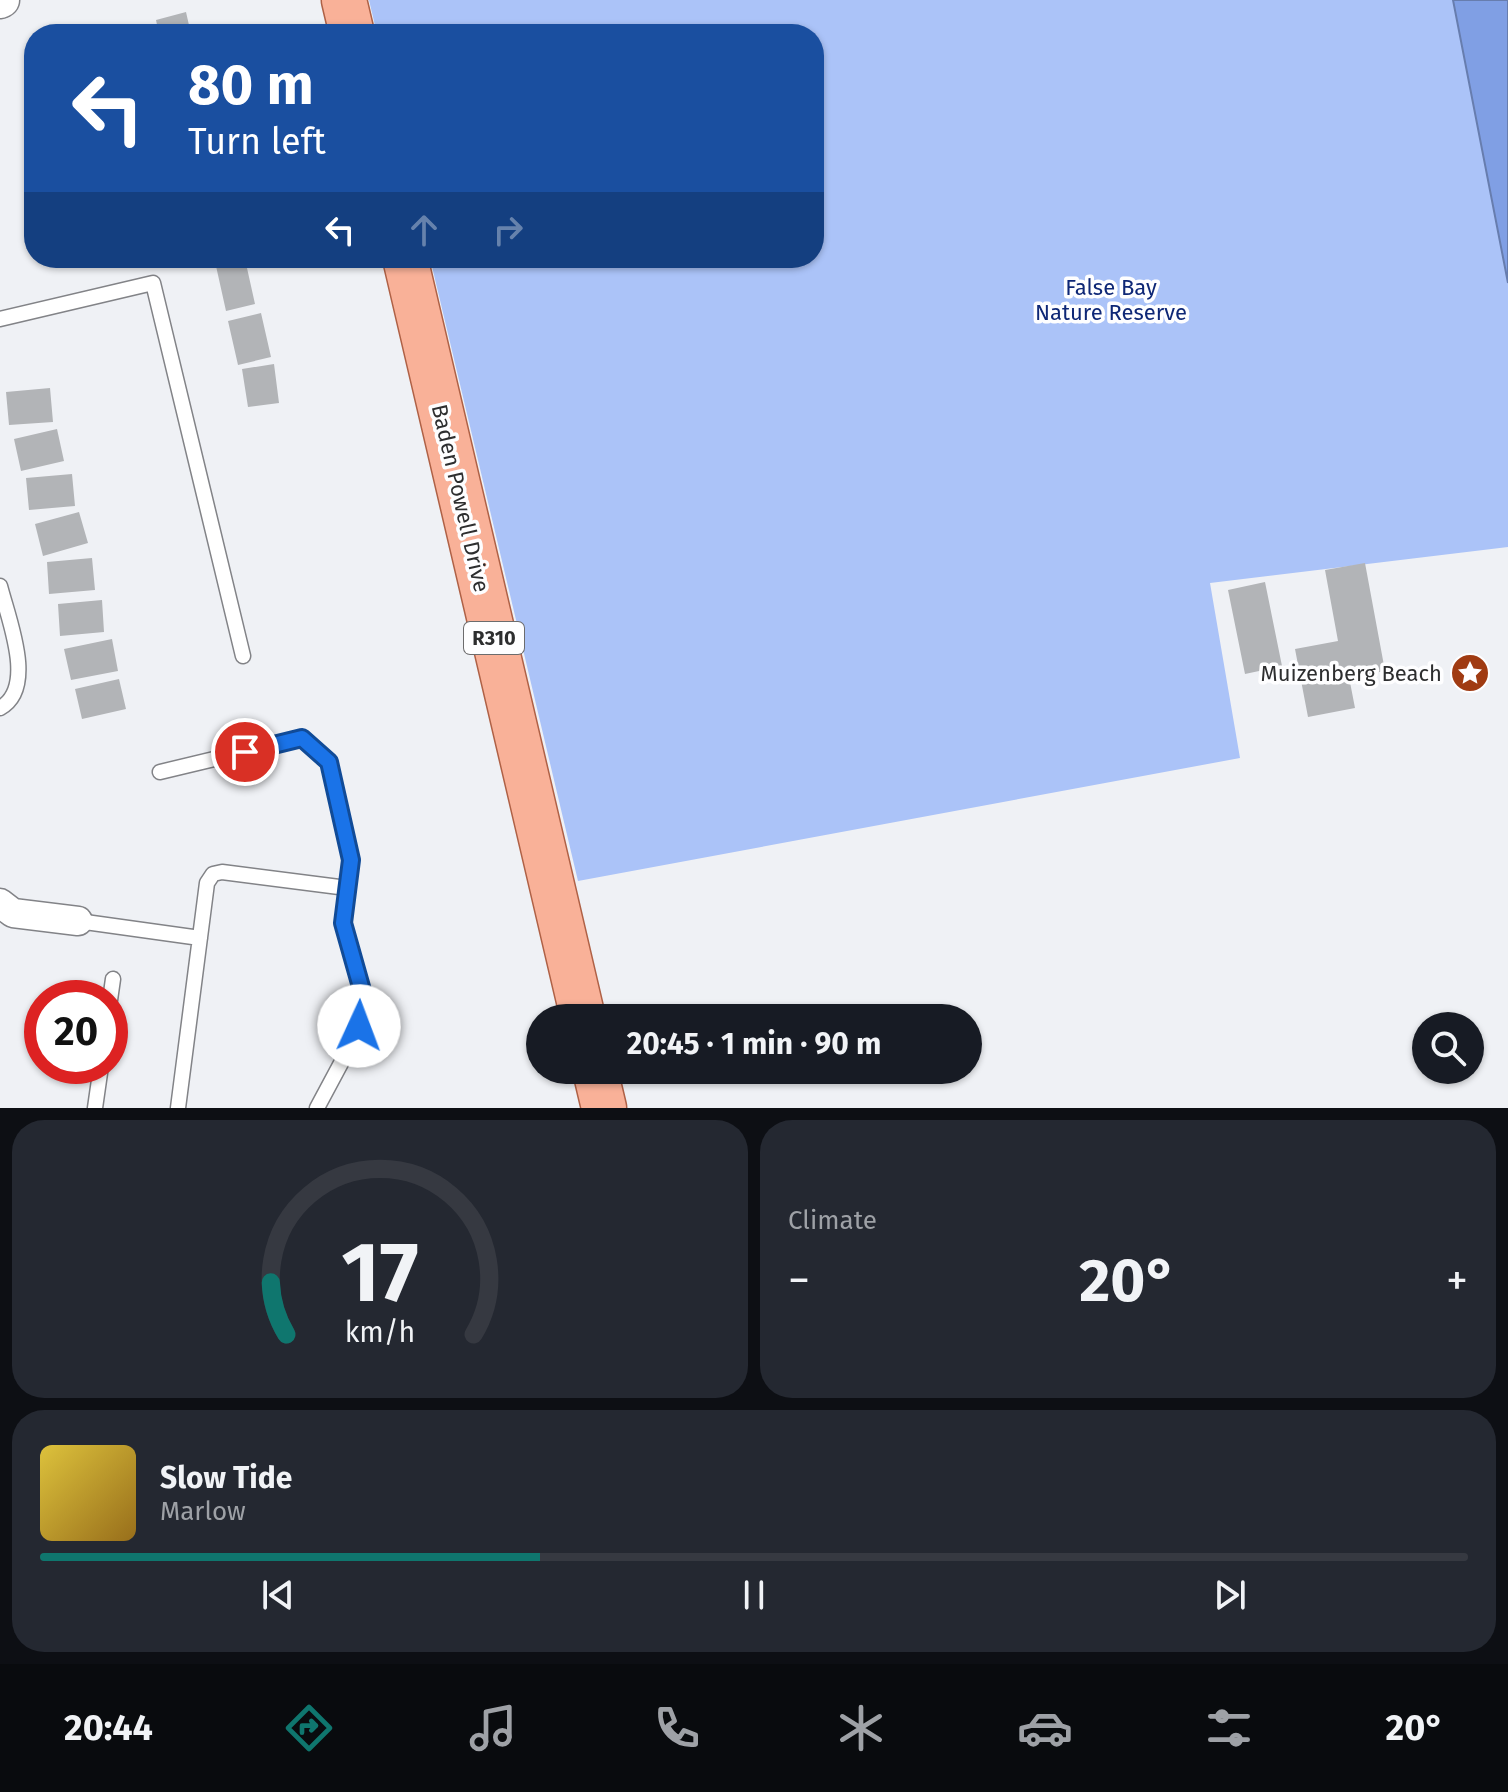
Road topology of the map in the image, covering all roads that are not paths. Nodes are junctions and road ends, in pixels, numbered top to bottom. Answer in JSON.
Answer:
{"nodes":[{"id":1,"x":344,"y":0,"type":"edge"},
{"id":2,"x":350,"y":24,"type":"edge"},
{"id":3,"x":407,"y":268,"type":"edge"},
{"id":4,"x":0,"y":319,"type":"edge"},
{"id":5,"x":0,"y":586,"type":"edge"},
{"id":6,"x":243,"y":656,"type":"dead end"},
{"id":7,"x":0,"y":708,"type":"edge"},
{"id":8,"x":160,"y":772,"type":"dead end"},
{"id":9,"x":347,"y":888,"type":"junction"},
{"id":10,"x":0,"y":903,"type":"edge"},
{"id":11,"x":78,"y":921,"type":"joint"},
{"id":12,"x":200,"y":938,"type":"junction"},
{"id":13,"x":580,"y":1004,"type":"edge"},
{"id":14,"x":98,"y":1084,"type":"edge"},
{"id":15,"x":598,"y":1084,"type":"edge"},
{"id":16,"x":95,"y":1108,"type":"edge"},
{"id":17,"x":178,"y":1108,"type":"edge"},
{"id":18,"x":317,"y":1108,"type":"edge"},
{"id":19,"x":604,"y":1108,"type":"edge"}],
"edges":[{"from":1,"to":2,"type":"main road"},
{"from":3,"to":13,"type":"main road","name":"Baden Powell Drive","number":"R310"},
{"from":4,"to":6,"type":"lane"},
{"from":5,"to":7,"type":"lane"},
{"from":8,"to":9,"type":"lane"},
{"from":9,"to":12,"type":"lane"},
{"from":9,"to":18,"type":"lane"},
{"from":10,"to":11,"type":"street"},
{"from":11,"to":12,"type":"lane"},
{"from":12,"to":17,"type":"lane"},
{"from":14,"to":16,"type":"lane"},
{"from":15,"to":19,"type":"main road"}]}
